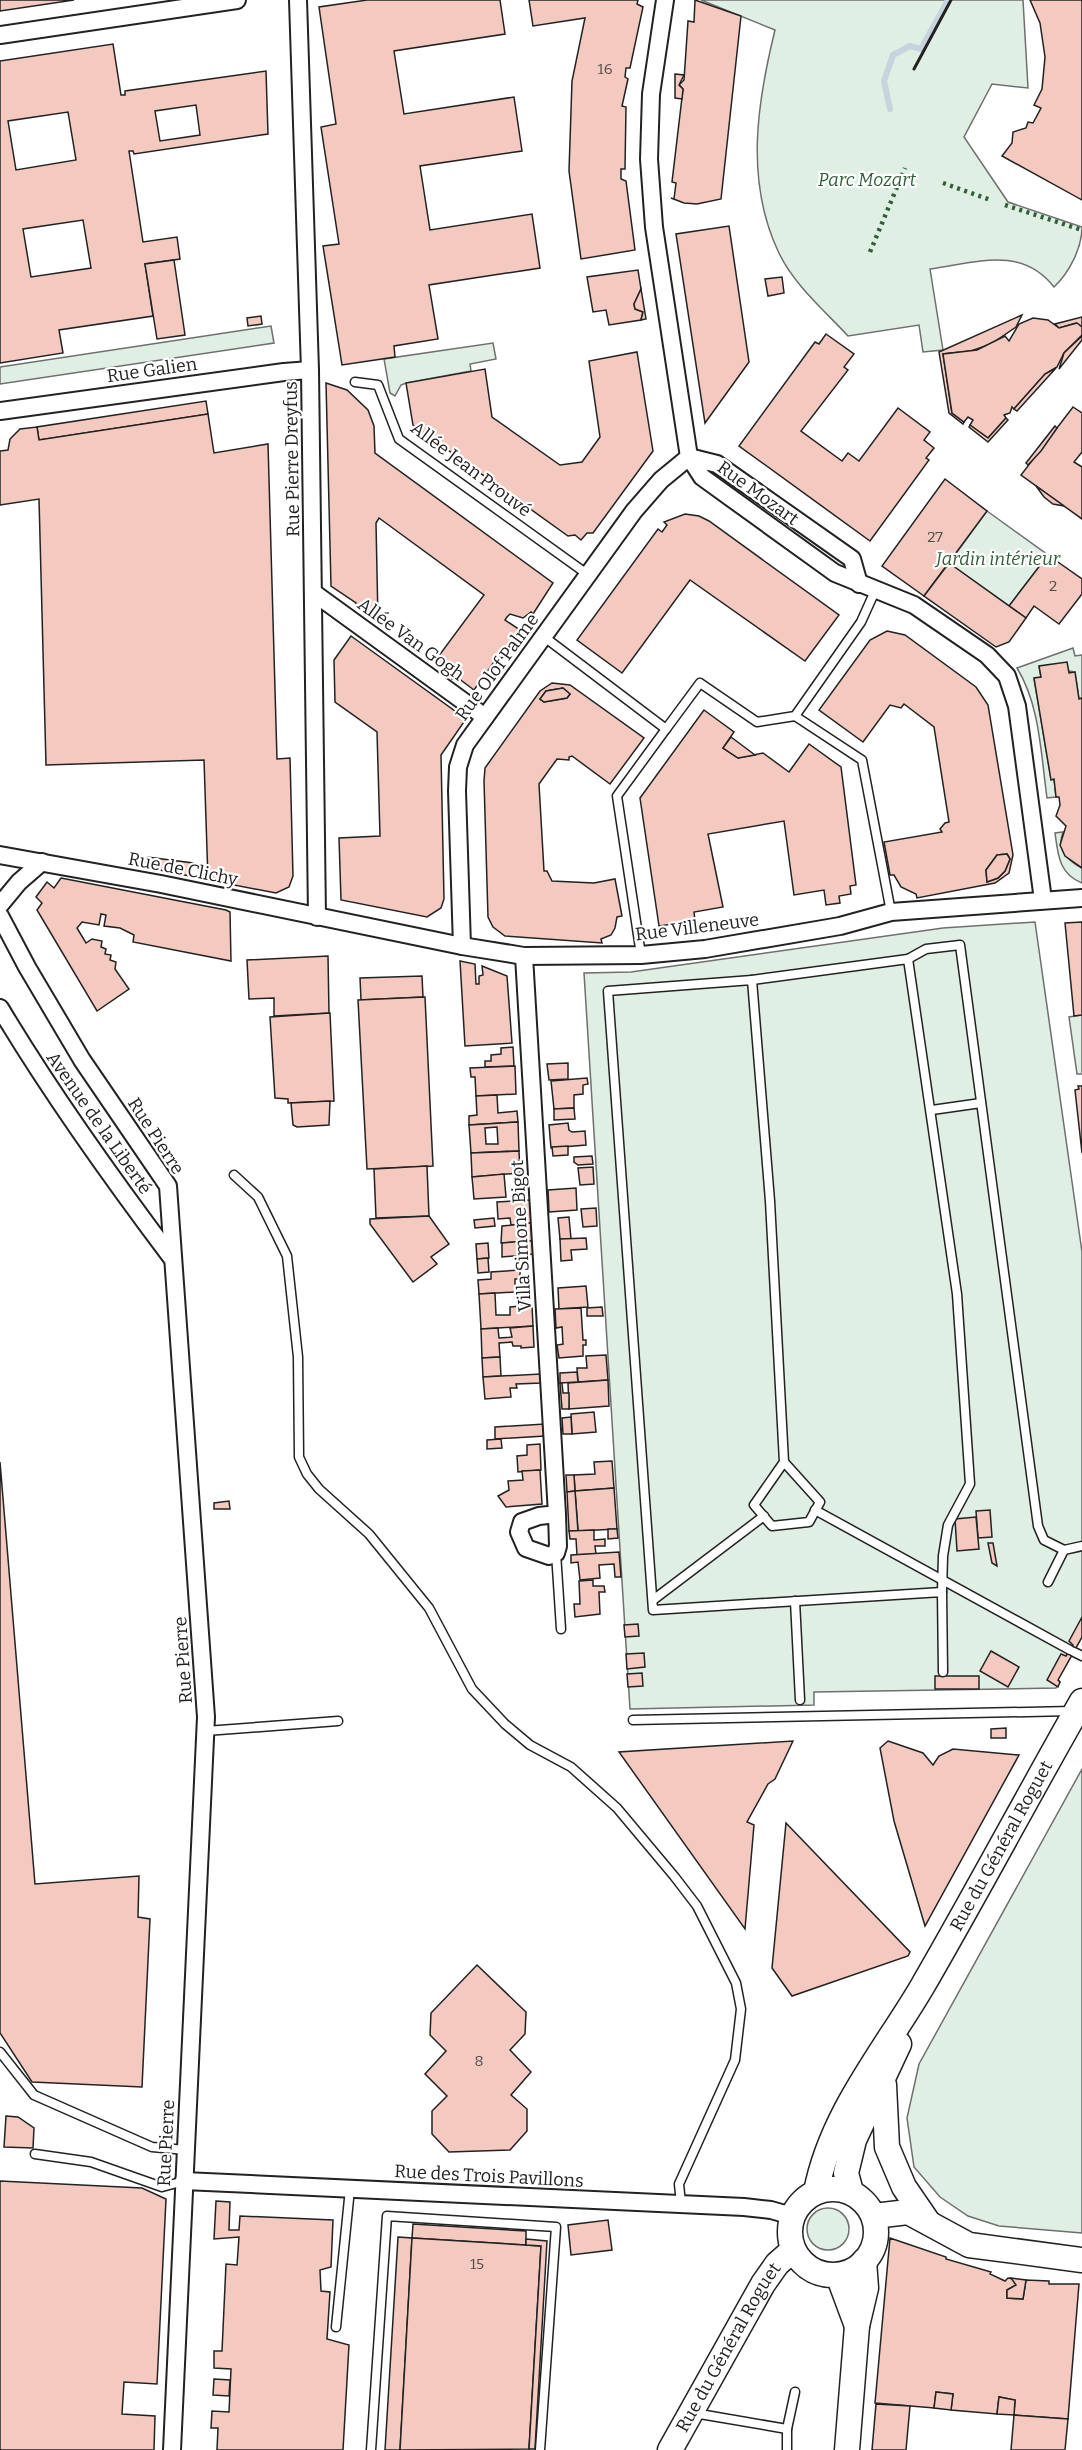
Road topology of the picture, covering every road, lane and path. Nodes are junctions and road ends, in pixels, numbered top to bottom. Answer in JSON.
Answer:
{"nodes":[{"id":1,"x":237,"y":0,"type":"edge"},
{"id":2,"x":298,"y":0,"type":"edge"},
{"id":3,"x":664,"y":0,"type":"edge"},
{"id":4,"x":0,"y":35,"type":"edge"},
{"id":5,"x":310,"y":370,"type":"junction"},
{"id":6,"x":355,"y":382,"type":"dead end"},
{"id":7,"x":0,"y":411,"type":"edge"},
{"id":8,"x":689,"y":457,"type":"junction"},
{"id":9,"x":588,"y":574,"type":"junction"},
{"id":10,"x":874,"y":591,"type":"junction"},
{"id":11,"x":314,"y":593,"type":"junction"},
{"id":12,"x":543,"y":636,"type":"junction"},
{"id":13,"x":795,"y":716,"type":"junction"},
{"id":14,"x":485,"y":717,"type":"junction"},
{"id":15,"x":666,"y":729,"type":"junction"},
{"id":16,"x":0,"y":855,"type":"edge"},
{"id":17,"x":42,"y":862,"type":"junction"},
{"id":18,"x":1082,"y":898,"type":"edge"},
{"id":19,"x":1043,"y":900,"type":"junction"},
{"id":20,"x":0,"y":905,"type":"edge"},
{"id":21,"x":891,"y":912,"type":"junction"},
{"id":22,"x":0,"y":916,"type":"edge"},
{"id":23,"x":317,"y":917,"type":"junction"},
{"id":24,"x":462,"y":946,"type":"junction"},
{"id":25,"x":641,"y":955,"type":"junction"},
{"id":26,"x":524,"y":956,"type":"junction"},
{"id":27,"x":908,"y":959,"type":"junction"},
{"id":28,"x":752,"y":980,"type":"junction"},
{"id":29,"x":0,"y":1008,"type":"edge"},
{"id":30,"x":981,"y":1103,"type":"junction"},
{"id":31,"x":932,"y":1110,"type":"junction"},
{"id":32,"x":234,"y":1175,"type":"dead end"},
{"id":33,"x":171,"y":1257,"type":"junction"},
{"id":34,"x":784,"y":1462,"type":"junction"},
{"id":35,"x":816,"y":1510,"type":"junction"},
{"id":36,"x":556,"y":1514,"type":"junction"},
{"id":37,"x":764,"y":1516,"type":"junction"},
{"id":38,"x":1082,"y":1546,"type":"edge"},
{"id":39,"x":1064,"y":1550,"type":"junction"},
{"id":40,"x":556,"y":1552,"type":"junction"},
{"id":41,"x":942,"y":1580,"type":"junction"},
{"id":42,"x":1048,"y":1582,"type":"dead end"},
{"id":43,"x":942,"y":1592,"type":"junction"},
{"id":44,"x":653,"y":1600,"type":"junction"},
{"id":45,"x":795,"y":1601,"type":"junction"},
{"id":46,"x":561,"y":1629,"type":"dead end"},
{"id":47,"x":1075,"y":1652,"type":"edge"},
{"id":48,"x":943,"y":1672,"type":"dead end"},
{"id":49,"x":800,"y":1700,"type":"dead end"},
{"id":50,"x":1079,"y":1706,"type":"edge"},
{"id":51,"x":633,"y":1720,"type":"dead end"},
{"id":52,"x":338,"y":1721,"type":"dead end"},
{"id":53,"x":206,"y":1731,"type":"junction"},
{"id":54,"x":921,"y":1989,"type":"junction"},
{"id":55,"x":0,"y":2052,"type":"edge"},
{"id":56,"x":884,"y":2081,"type":"junction"},
{"id":57,"x":186,"y":2150,"type":"junction"},
{"id":58,"x":35,"y":2154,"type":"dead end"},
{"id":59,"x":184,"y":2181,"type":"junction"},
{"id":60,"x":350,"y":2189,"type":"junction"},
{"id":61,"x":816,"y":2192,"type":"junction"},
{"id":62,"x":851,"y":2192,"type":"junction"},
{"id":63,"x":681,"y":2204,"type":"junction"},
{"id":64,"x":792,"y":2216,"type":"junction"},
{"id":65,"x":874,"y":2216,"type":"junction"},
{"id":66,"x":928,"y":2222,"type":"junction"},
{"id":67,"x":794,"y":2250,"type":"junction"},
{"id":68,"x":1082,"y":2260,"type":"edge"},
{"id":69,"x":864,"y":2261,"type":"junction"},
{"id":70,"x":838,"y":2275,"type":"junction"},
{"id":71,"x":336,"y":2326,"type":"dead end"},
{"id":72,"x":857,"y":2326,"type":"junction"},
{"id":73,"x":795,"y":2392,"type":"dead end"},
{"id":74,"x":691,"y":2413,"type":"junction"},
{"id":75,"x":787,"y":2429,"type":"junction"},
{"id":76,"x":172,"y":2450,"type":"edge"},
{"id":77,"x":371,"y":2450,"type":"edge"},
{"id":78,"x":540,"y":2450,"type":"edge"},
{"id":79,"x":670,"y":2450,"type":"edge"},
{"id":80,"x":788,"y":2450,"type":"edge"},
{"id":81,"x":847,"y":2450,"type":"edge"}],
"edges":[{"from":1,"to":4,"type":"street"},
{"from":2,"to":5,"type":"street","name":"Rue Pierre Dreyfus"},
{"from":3,"to":8,"type":"street"},
{"from":5,"to":7,"type":"street","name":"Rue Galien"},
{"from":5,"to":11,"type":"street","name":"Rue Pierre Dreyfus"},
{"from":6,"to":9,"type":"lane","name":"Allée Jean Prouvé"},
{"from":8,"to":9,"type":"street","name":"Rue Olof Palme"},
{"from":8,"to":10,"type":"street"},
{"from":9,"to":12,"type":"street","name":"Rue Olof Palme"},
{"from":10,"to":13,"type":"lane"},
{"from":10,"to":19,"type":"street"},
{"from":11,"to":14,"type":"street","name":"Allée Van Gogh"},
{"from":11,"to":23,"type":"street","name":"Rue Pierre Dreyfus"},
{"from":12,"to":14,"type":"street","name":"Rue Olof Palme"},
{"from":12,"to":15,"type":"lane"},
{"from":13,"to":15,"type":"lane"},
{"from":13,"to":21,"type":"lane"},
{"from":14,"to":24,"type":"street","name":"Rue Olof Palme"},
{"from":15,"to":25,"type":"lane"},
{"from":16,"to":17,"type":"street","name":"Rue de Clichy"},
{"from":17,"to":20,"type":"street"},
{"from":17,"to":23,"type":"street","name":"Rue de Clichy"},
{"from":18,"to":19,"type":"street","name":"Rue Villeneuve"},
{"from":19,"to":21,"type":"street","name":"Rue Villeneuve"},
{"from":21,"to":25,"type":"street","name":"Rue Villeneuve"},
{"from":22,"to":33,"type":"street","name":"Rue Pierre"},
{"from":23,"to":24,"type":"street","name":"Rue Villeneuve"},
{"from":24,"to":26,"type":"street","name":"Rue Villeneuve"},
{"from":25,"to":26,"type":"street","name":"Rue Villeneuve"},
{"from":26,"to":36,"type":"street","name":"Villa Simone Bigot"},
{"from":27,"to":28,"type":"lane"},
{"from":27,"to":30,"type":"lane"},
{"from":27,"to":31,"type":"lane"},
{"from":28,"to":34,"type":"lane"},
{"from":28,"to":44,"type":"lane"},
{"from":29,"to":33,"type":"street","name":"Avenue de la Liberté"},
{"from":30,"to":31,"type":"lane"},
{"from":30,"to":39,"type":"lane"},
{"from":31,"to":41,"type":"lane"},
{"from":32,"to":63,"type":"lane"},
{"from":33,"to":53,"type":"street","name":"Rue Pierre"},
{"from":34,"to":35,"type":"lane"},
{"from":34,"to":37,"type":"lane"},
{"from":35,"to":37,"type":"lane"},
{"from":35,"to":41,"type":"lane"},
{"from":36,"to":40,"type":"street","name":"Villa Simone Bigot"},
{"from":36,"to":40,"type":"street"},
{"from":37,"to":44,"type":"lane"},
{"from":38,"to":39,"type":"lane"},
{"from":39,"to":42,"type":"lane"},
{"from":40,"to":46,"type":"lane"},
{"from":41,"to":43,"type":"lane"},
{"from":41,"to":47,"type":"lane"},
{"from":43,"to":45,"type":"lane"},
{"from":43,"to":48,"type":"lane"},
{"from":44,"to":45,"type":"lane"},
{"from":45,"to":49,"type":"lane"},
{"from":50,"to":51,"type":"lane"},
{"from":50,"to":54,"type":"main road","name":"Rue du Général Roguet"},
{"from":52,"to":53,"type":"lane"},
{"from":53,"to":57,"type":"street","name":"Rue Pierre"},
{"from":54,"to":56,"type":"main road","name":"Rue du Général Roguet"},
{"from":54,"to":61,"type":"main road","name":"Rue du Général Roguet"},
{"from":55,"to":57,"type":"lane"},
{"from":56,"to":62,"type":"main road","name":"Rue du Général Roguet"},
{"from":56,"to":66,"type":"main road"},
{"from":57,"to":59,"type":"street","name":"Rue Pierre"},
{"from":58,"to":59,"type":"lane"},
{"from":59,"to":60,"type":"street","name":"Rue des Trois Pavillons"},
{"from":59,"to":76,"type":"street","name":"Rue Pierre"},
{"from":60,"to":63,"type":"street","name":"Rue des Trois Pavillons"},
{"from":60,"to":71,"type":"lane"},
{"from":61,"to":62,"type":"main road"},
{"from":61,"to":64,"type":"main road"},
{"from":62,"to":65,"type":"main road"},
{"from":63,"to":64,"type":"street","name":"Rue des Trois Pavillons"},
{"from":64,"to":67,"type":"main road"},
{"from":65,"to":66,"type":"main road"},
{"from":65,"to":69,"type":"main road"},
{"from":66,"to":68,"type":"main road"},
{"from":67,"to":70,"type":"main road"},
{"from":67,"to":74,"type":"main road","name":"Rue du Général Roguet"},
{"from":69,"to":70,"type":"main road"},
{"from":69,"to":72,"type":"main road"},
{"from":70,"to":72,"type":"main road"},
{"from":72,"to":81,"type":"main road"},
{"from":73,"to":75,"type":"lane"},
{"from":74,"to":75,"type":"lane"},
{"from":74,"to":79,"type":"main road","name":"Rue du Général Roguet"},
{"from":75,"to":80,"type":"lane"},
{"from":77,"to":78,"type":"lane"}]}
